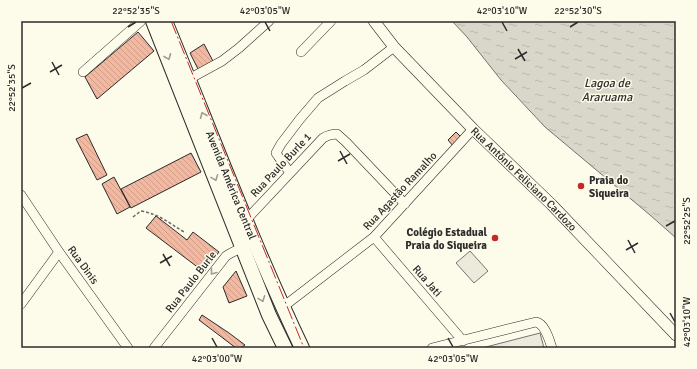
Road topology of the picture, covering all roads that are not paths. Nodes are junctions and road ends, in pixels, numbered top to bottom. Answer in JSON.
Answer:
{"nodes":[{"id":1,"x":141,"y":21,"type":"edge"},
{"id":2,"x":153,"y":21,"type":"edge"},
{"id":3,"x":165,"y":21,"type":"edge"},
{"id":4,"x":269,"y":21,"type":"edge"},
{"id":5,"x":331,"y":21,"type":"edge"},
{"id":6,"x":374,"y":21,"type":"edge"},
{"id":7,"x":394,"y":47,"type":"junction"},
{"id":8,"x":301,"y":52,"type":"dead end"},
{"id":9,"x":83,"y":72,"type":"dead end"},
{"id":10,"x":189,"y":79,"type":"junction"},
{"id":11,"x":473,"y":129,"type":"junction"},
{"id":12,"x":290,"y":173,"type":"junction"},
{"id":13,"x":21,"y":195,"type":"edge"},
{"id":14,"x":405,"y":204,"type":"junction"},
{"id":15,"x":246,"y":220,"type":"junction"},
{"id":16,"x":374,"y":238,"type":"junction"},
{"id":17,"x":248,"y":244,"type":"junction"},
{"id":18,"x":59,"y":252,"type":"junction"},
{"id":19,"x":21,"y":304,"type":"edge"},
{"id":20,"x":283,"y":307,"type":"junction"},
{"id":21,"x":676,"y":335,"type":"edge"},
{"id":22,"x":463,"y":341,"type":"junction"},
{"id":23,"x":128,"y":348,"type":"edge"},
{"id":24,"x":154,"y":348,"type":"edge"},
{"id":25,"x":285,"y":348,"type":"edge"},
{"id":26,"x":302,"y":348,"type":"edge"},
{"id":27,"x":432,"y":348,"type":"edge"},
{"id":28,"x":552,"y":348,"type":"edge"}],
"edges":[{"from":1,"to":9,"type":"street"},
{"from":2,"to":17,"type":"highway","name":"Avenida América Central","one_way":true},
{"from":3,"to":10,"type":"highway","name":"Avenida América Central"},
{"from":4,"to":10,"type":"street"},
{"from":5,"to":8,"type":"street"},
{"from":6,"to":7,"type":"street","name":"Rua Antônio Feliciano Cardozo"},
{"from":7,"to":11,"type":"street","name":"Rua Antônio Feliciano Cardozo"},
{"from":7,"to":12,"type":"street"},
{"from":15,"to":10,"type":"highway","name":"Avenida América Central","one_way":true},
{"from":11,"to":14,"type":"street","name":"Rua Agastão Ramalho"},
{"from":11,"to":21,"type":"street","name":"Rua Antônio Feliciano Cardozo"},
{"from":12,"to":14,"type":"street","name":"Rua Paulo Burle 1"},
{"from":12,"to":15,"type":"street","name":"Rua Paulo Burle 1"},
{"from":13,"to":18,"type":"street","name":"Rua Dinis"},
{"from":14,"to":16,"type":"street","name":"Rua Agastão Ramalho"},
{"from":15,"to":17,"type":"highway","name":"Avenida América Central"},
{"from":16,"to":20,"type":"street","name":"Rua Agastão Ramalho"},
{"from":16,"to":22,"type":"street","name":"Rua Jati"},
{"from":17,"to":20,"type":"highway","name":"Avenida América Central"},
{"from":17,"to":24,"type":"street","name":"Rua Paulo Burle","one_way":true},
{"from":17,"to":25,"type":"highway","name":"Avenida América Central","one_way":true},
{"from":18,"to":19,"type":"street"},
{"from":18,"to":23,"type":"street","name":"Rua Dinis"},
{"from":20,"to":26,"type":"highway","name":"Avenida América Central"},
{"from":22,"to":27,"type":"street"},
{"from":22,"to":28,"type":"street"}]}
